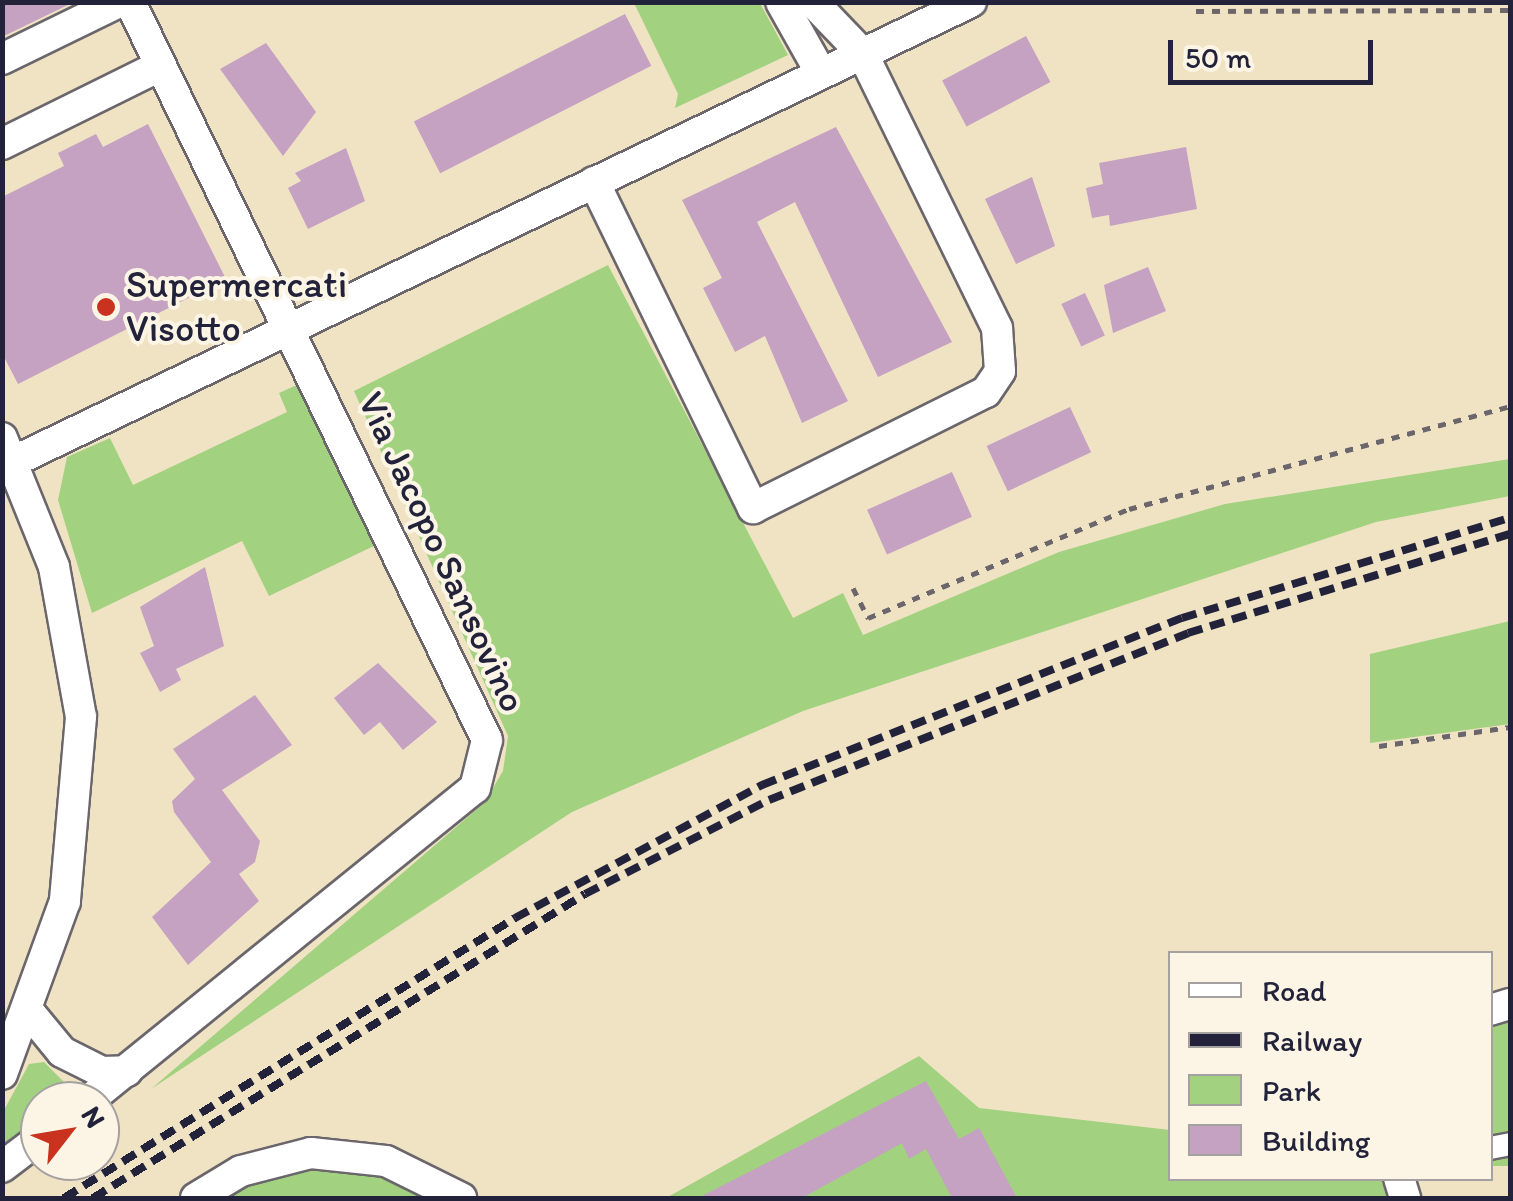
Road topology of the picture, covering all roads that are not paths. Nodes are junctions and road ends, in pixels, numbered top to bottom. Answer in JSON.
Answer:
{"nodes":[{"id":1,"x":119,"y":2,"type":"edge"},
{"id":2,"x":130,"y":2,"type":"edge"},
{"id":3,"x":780,"y":2,"type":"edge"},
{"id":4,"x":813,"y":2,"type":"edge"},
{"id":5,"x":971,"y":2,"type":"edge"},
{"id":6,"x":862,"y":53,"type":"junction"},
{"id":7,"x":2,"y":59,"type":"edge"},
{"id":8,"x":160,"y":66,"type":"junction"},
{"id":9,"x":821,"y":73,"type":"junction"},
{"id":10,"x":2,"y":144,"type":"edge"},
{"id":11,"x":594,"y":182,"type":"junction"},
{"id":12,"x":293,"y":327,"type":"junction"},
{"id":13,"x":6,"y":456,"type":"edge"},
{"id":14,"x":30,"y":1013,"type":"junction"},
{"id":15,"x":127,"y":1072,"type":"junction"},
{"id":16,"x":2,"y":1074,"type":"edge"},
{"id":17,"x":115,"y":1081,"type":"edge"},
{"id":18,"x":196,"y":1198,"type":"edge"},
{"id":19,"x":461,"y":1198,"type":"edge"}],
"edges":[{"from":1,"to":7,"type":"street"},
{"from":2,"to":8,"type":"street","name":"Via Jacopo Sansovino"},
{"from":3,"to":9,"type":"street"},
{"from":4,"to":6,"type":"street"},
{"from":5,"to":6,"type":"street"},
{"from":6,"to":9,"type":"street"},
{"from":6,"to":11,"type":"street"},
{"from":8,"to":10,"type":"street"},
{"from":8,"to":12,"type":"street","name":"Via Jacopo Sansovino"},
{"from":9,"to":11,"type":"street"},
{"from":11,"to":12,"type":"street"},
{"from":12,"to":13,"type":"street"},
{"from":12,"to":15,"type":"street","name":"Via Jacopo Sansovino"},
{"from":13,"to":14,"type":"street"},
{"from":14,"to":15,"type":"street"},
{"from":14,"to":16,"type":"street"},
{"from":15,"to":17,"type":"street","name":"Via Jacopo Sansovino"},
{"from":18,"to":19,"type":"street"}]}
